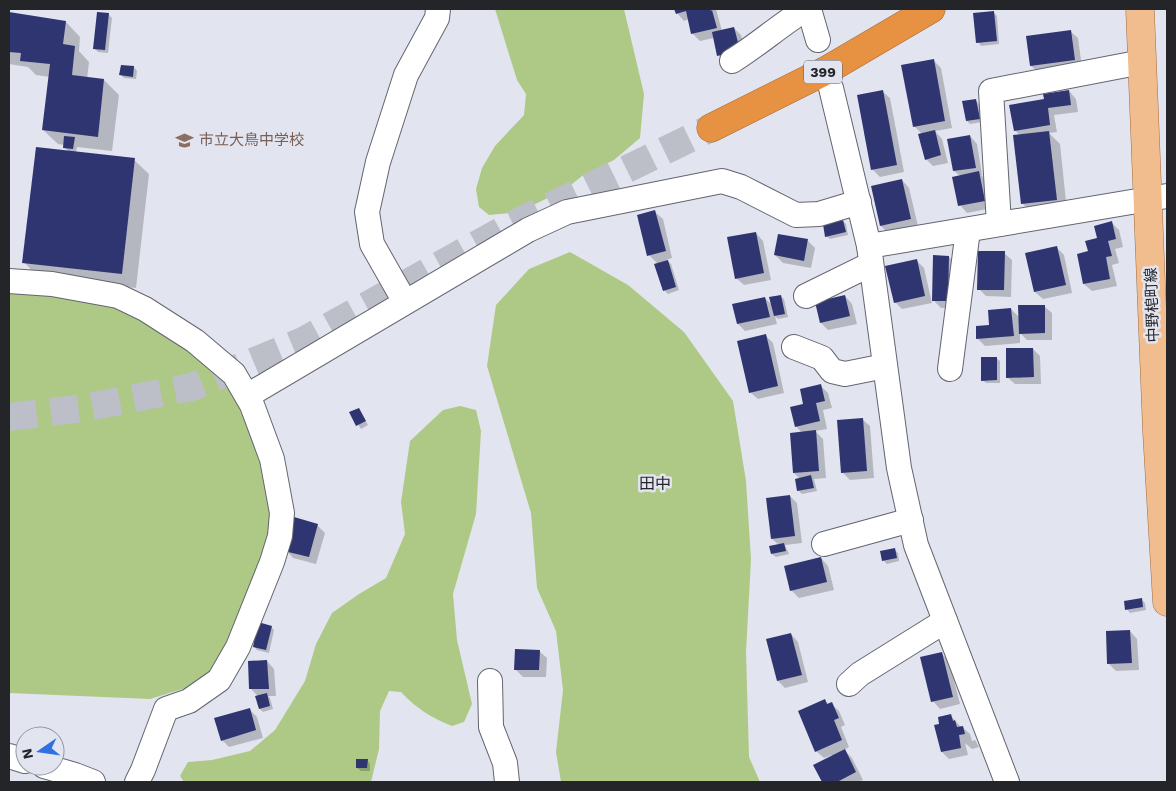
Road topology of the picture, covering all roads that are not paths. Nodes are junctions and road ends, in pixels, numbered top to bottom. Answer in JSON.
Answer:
{"nodes":[{"id":1,"x":438,"y":9,"type":"edge"},
{"id":2,"x":808,"y":9,"type":"edge"},
{"id":3,"x":931,"y":9,"type":"edge"},
{"id":4,"x":1140,"y":9,"type":"edge"},
{"id":5,"x":818,"y":40,"type":"dead end"},
{"id":6,"x":732,"y":61,"type":"dead end"},
{"id":7,"x":1142,"y":62,"type":"junction"},
{"id":8,"x":831,"y":88,"type":"dead end"},
{"id":9,"x":710,"y":128,"type":"tunnel mouth"},
{"id":10,"x":1158,"y":197,"type":"edge"},
{"id":11,"x":859,"y":202,"type":"junction"},
{"id":12,"x":999,"y":224,"type":"junction"},
{"id":13,"x":968,"y":230,"type":"junction"},
{"id":14,"x":870,"y":255,"type":"junction"},
{"id":15,"x":9,"y":280,"type":"edge"},
{"id":16,"x":806,"y":296,"type":"dead end"},
{"id":17,"x":405,"y":302,"type":"junction"},
{"id":18,"x":794,"y":347,"type":"dead end"},
{"id":19,"x":885,"y":366,"type":"junction"},
{"id":20,"x":950,"y":369,"type":"dead end"},
{"id":21,"x":247,"y":396,"type":"junction"},
{"id":22,"x":911,"y":520,"type":"junction"},
{"id":23,"x":824,"y":544,"type":"dead end"},
{"id":24,"x":1167,"y":602,"type":"edge"},
{"id":25,"x":945,"y":621,"type":"junction"},
{"id":26,"x":490,"y":681,"type":"dead end"},
{"id":27,"x":849,"y":684,"type":"dead end"},
{"id":28,"x":65,"y":772,"type":"edge"},
{"id":29,"x":144,"y":777,"type":"edge"},
{"id":30,"x":93,"y":782,"type":"edge"},
{"id":31,"x":507,"y":782,"type":"edge"},
{"id":32,"x":1006,"y":782,"type":"edge"}],
"edges":[{"from":1,"to":17,"type":"street"},
{"from":2,"to":5,"type":"street"},
{"from":2,"to":6,"type":"street"},
{"from":3,"to":9,"type":"highway","number":"399"},
{"from":4,"to":7,"type":"main road","name":"中野梍町線"},
{"from":7,"to":10,"type":"main road","name":"中野梍町線"},
{"from":7,"to":12,"type":"street"},
{"from":8,"to":11,"type":"street"},
{"from":10,"to":12,"type":"street"},
{"from":10,"to":24,"type":"main road","name":"中野梍町線"},
{"from":11,"to":14,"type":"street"},
{"from":11,"to":17,"type":"street"},
{"from":12,"to":13,"type":"street"},
{"from":13,"to":14,"type":"street"},
{"from":13,"to":20,"type":"street"},
{"from":14,"to":16,"type":"street"},
{"from":14,"to":19,"type":"street"},
{"from":15,"to":21,"type":"street"},
{"from":17,"to":21,"type":"street"},
{"from":18,"to":19,"type":"street"},
{"from":19,"to":22,"type":"street"},
{"from":21,"to":29,"type":"street"},
{"from":22,"to":23,"type":"street"},
{"from":22,"to":25,"type":"street"},
{"from":25,"to":27,"type":"street"},
{"from":25,"to":32,"type":"street"},
{"from":26,"to":31,"type":"street"},
{"from":28,"to":30,"type":"street"}]}
